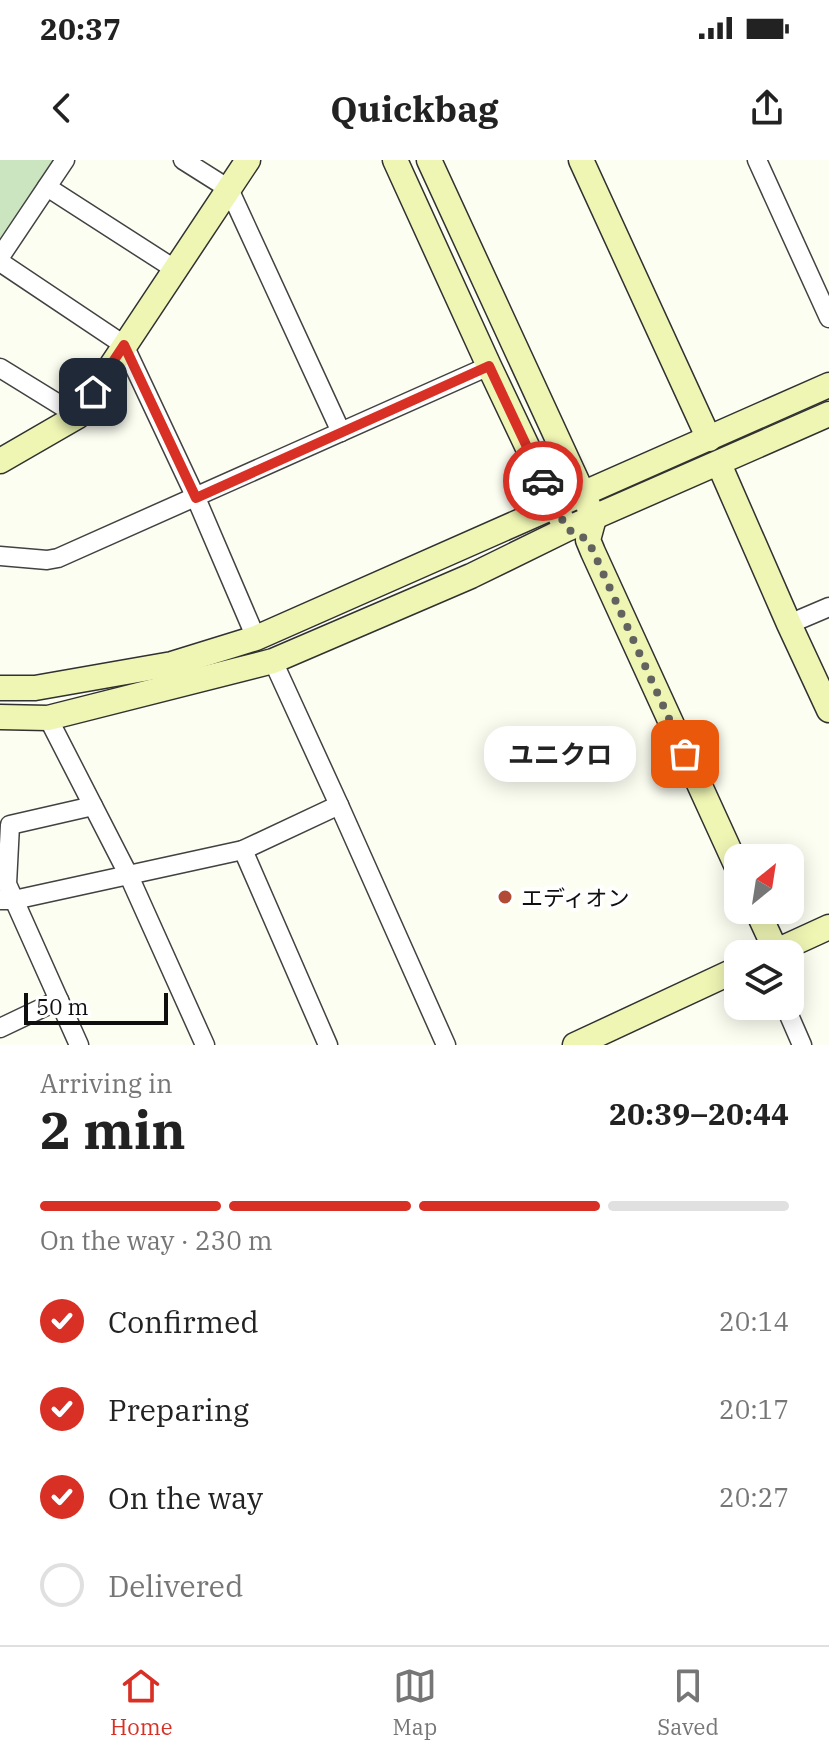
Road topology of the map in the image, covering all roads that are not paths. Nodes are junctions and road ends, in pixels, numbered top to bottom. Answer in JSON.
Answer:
{"nodes":[{"id":1,"x":65,"y":160,"type":"edge"},
{"id":2,"x":183,"y":160,"type":"edge"},
{"id":3,"x":248,"y":160,"type":"edge"},
{"id":4,"x":395,"y":160,"type":"edge"},
{"id":5,"x":429,"y":160,"type":"edge"},
{"id":6,"x":581,"y":160,"type":"edge"},
{"id":7,"x":757,"y":160,"type":"edge"},
{"id":8,"x":47,"y":187,"type":"junction"},
{"id":9,"x":229,"y":189,"type":"junction"},
{"id":10,"x":0,"y":259,"type":"edge"},
{"id":11,"x":176,"y":270,"type":"junction"},
{"id":12,"x":829,"y":318,"type":"edge"},
{"id":13,"x":124,"y":345,"type":"junction"},
{"id":14,"x":489,"y":366,"type":"junction"},
{"id":15,"x":0,"y":368,"type":"edge"},
{"id":16,"x":829,"y":385,"type":"edge"},
{"id":17,"x":829,"y":414,"type":"edge"},
{"id":18,"x":78,"y":416,"type":"junction"},
{"id":19,"x":341,"y":432,"type":"junction"},
{"id":20,"x":709,"y":439,"type":"junction"},
{"id":21,"x":0,"y":461,"type":"edge"},
{"id":22,"x":719,"y":464,"type":"junction"},
{"id":23,"x":582,"y":494,"type":"junction"},
{"id":24,"x":196,"y":498,"type":"junction"},
{"id":25,"x":554,"y":506,"type":"junction"},
{"id":26,"x":583,"y":529,"type":"junction"},
{"id":27,"x":0,"y":556,"type":"edge"},
{"id":28,"x":829,"y":607,"type":"edge"},
{"id":29,"x":789,"y":624,"type":"junction"},
{"id":30,"x":256,"y":638,"type":"junction"},
{"id":31,"x":273,"y":661,"type":"junction"},
{"id":32,"x":0,"y":688,"type":"edge"},
{"id":33,"x":829,"y":710,"type":"edge"},
{"id":34,"x":0,"y":717,"type":"edge"},
{"id":35,"x":48,"y":718,"type":"junction"},
{"id":36,"x":339,"y":805,"type":"junction"},
{"id":37,"x":93,"y":806,"type":"junction"},
{"id":38,"x":727,"y":844,"type":"edge"},
{"id":39,"x":243,"y":850,"type":"junction"},
{"id":40,"x":129,"y":876,"type":"junction"},
{"id":41,"x":7,"y":900,"type":"edge"},
{"id":42,"x":829,"y":927,"type":"edge"},
{"id":43,"x":802,"y":940,"type":"edge"},
{"id":44,"x":724,"y":977,"type":"edge"},
{"id":45,"x":59,"y":1000,"type":"junction"},
{"id":46,"x":791,"y":1020,"type":"edge"},
{"id":47,"x":0,"y":1028,"type":"edge"},
{"id":48,"x":613,"y":1037,"type":"edge"},
{"id":49,"x":79,"y":1045,"type":"edge"},
{"id":50,"x":205,"y":1045,"type":"edge"},
{"id":51,"x":328,"y":1045,"type":"edge"},
{"id":52,"x":446,"y":1045,"type":"edge"},
{"id":53,"x":575,"y":1045,"type":"edge"},
{"id":54,"x":802,"y":1045,"type":"edge"}],
"edges":[{"from":1,"to":8,"type":"street"},
{"from":2,"to":9,"type":"street"},
{"from":3,"to":9,"type":"street"},
{"from":4,"to":14,"type":"street"},
{"from":5,"to":23,"type":"street"},
{"from":6,"to":20,"type":"street"},
{"from":7,"to":12,"type":"street"},
{"from":8,"to":10,"type":"street"},
{"from":8,"to":11,"type":"street"},
{"from":9,"to":11,"type":"street"},
{"from":9,"to":19,"type":"street"},
{"from":10,"to":13,"type":"street"},
{"from":11,"to":13,"type":"street"},
{"from":13,"to":18,"type":"street"},
{"from":13,"to":24,"type":"street"},
{"from":14,"to":19,"type":"street"},
{"from":14,"to":25,"type":"street"},
{"from":15,"to":18,"type":"street"},
{"from":16,"to":20,"type":"street"},
{"from":17,"to":22,"type":"street"},
{"from":18,"to":21,"type":"street"},
{"from":19,"to":24,"type":"street"},
{"from":20,"to":23,"type":"street"},
{"from":22,"to":26,"type":"street"},
{"from":22,"to":29,"type":"street"},
{"from":23,"to":25,"type":"street"},
{"from":23,"to":26,"type":"street"},
{"from":24,"to":27,"type":"street"},
{"from":24,"to":30,"type":"street"},
{"from":25,"to":26,"type":"street"},
{"from":25,"to":30,"type":"street"},
{"from":26,"to":31,"type":"street"},
{"from":26,"to":38,"type":"street"},
{"from":28,"to":29,"type":"street"},
{"from":29,"to":33,"type":"street"},
{"from":30,"to":32,"type":"street"},
{"from":31,"to":35,"type":"street"},
{"from":31,"to":36,"type":"street"},
{"from":34,"to":35,"type":"street"},
{"from":35,"to":37,"type":"street"},
{"from":36,"to":39,"type":"street"},
{"from":36,"to":52,"type":"street"},
{"from":37,"to":40,"type":"street"},
{"from":37,"to":41,"type":"street"},
{"from":39,"to":40,"type":"street"},
{"from":39,"to":51,"type":"street"},
{"from":40,"to":41,"type":"street"},
{"from":40,"to":50,"type":"street"},
{"from":41,"to":45,"type":"street"},
{"from":42,"to":43,"type":"street"},
{"from":44,"to":48,"type":"street"},
{"from":45,"to":47,"type":"street"},
{"from":45,"to":49,"type":"street"},
{"from":46,"to":54,"type":"street"},
{"from":48,"to":53,"type":"street"}]}
